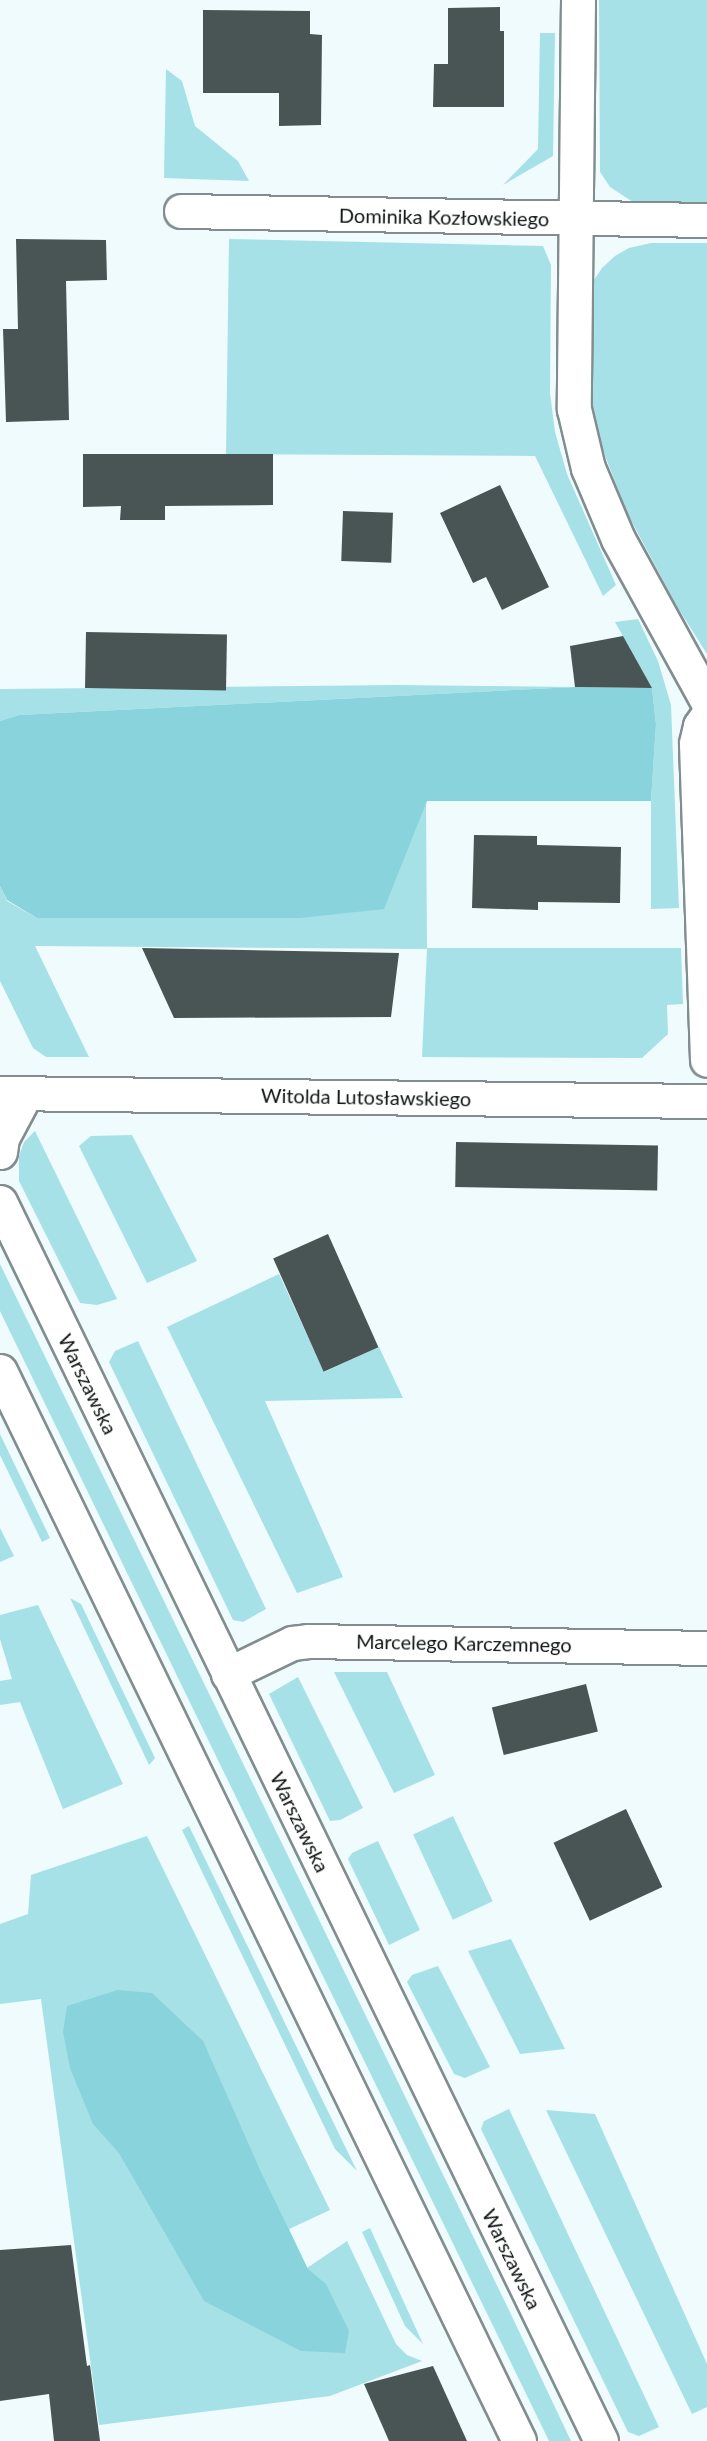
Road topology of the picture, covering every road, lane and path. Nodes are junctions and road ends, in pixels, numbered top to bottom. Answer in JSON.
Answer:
{"nodes":[{"id":1,"x":578,"y":0,"type":"edge"},
{"id":2,"x":181,"y":211,"type":"dead end"},
{"id":3,"x":575,"y":219,"type":"junction"},
{"id":4,"x":707,"y":220,"type":"edge"},
{"id":5,"x":707,"y":701,"type":"edge"},
{"id":6,"x":707,"y":716,"type":"edge"},
{"id":7,"x":707,"y":1060,"type":"edge"},
{"id":8,"x":12,"y":1094,"type":"edge"},
{"id":9,"x":707,"y":1101,"type":"edge"},
{"id":10,"x":0,"y":1152,"type":"edge"},
{"id":11,"x":0,"y":1202,"type":"edge"},
{"id":12,"x":0,"y":1371,"type":"edge"},
{"id":13,"x":707,"y":1648,"type":"edge"},
{"id":14,"x":228,"y":1674,"type":"junction"},
{"id":15,"x":519,"y":2441,"type":"edge"},
{"id":16,"x":601,"y":2441,"type":"edge"}],
"edges":[{"from":1,"to":3,"type":"street"},
{"from":2,"to":3,"type":"street","name":"Dominika Kozłowskiego"},
{"from":3,"to":4,"type":"street","name":"Dominika Kozłowskiego"},
{"from":3,"to":5,"type":"street"},
{"from":6,"to":7,"type":"street"},
{"from":8,"to":9,"type":"street","name":"Witolda Lutosławskiego"},
{"from":8,"to":10,"type":"street","name":"Witolda Lutosławskiego"},
{"from":11,"to":14,"type":"street","name":"Warszawska"},
{"from":12,"to":15,"type":"street"},
{"from":13,"to":14,"type":"street","name":"Marcelego Karczemnego"},
{"from":14,"to":16,"type":"street","name":"Warszawska"}]}
